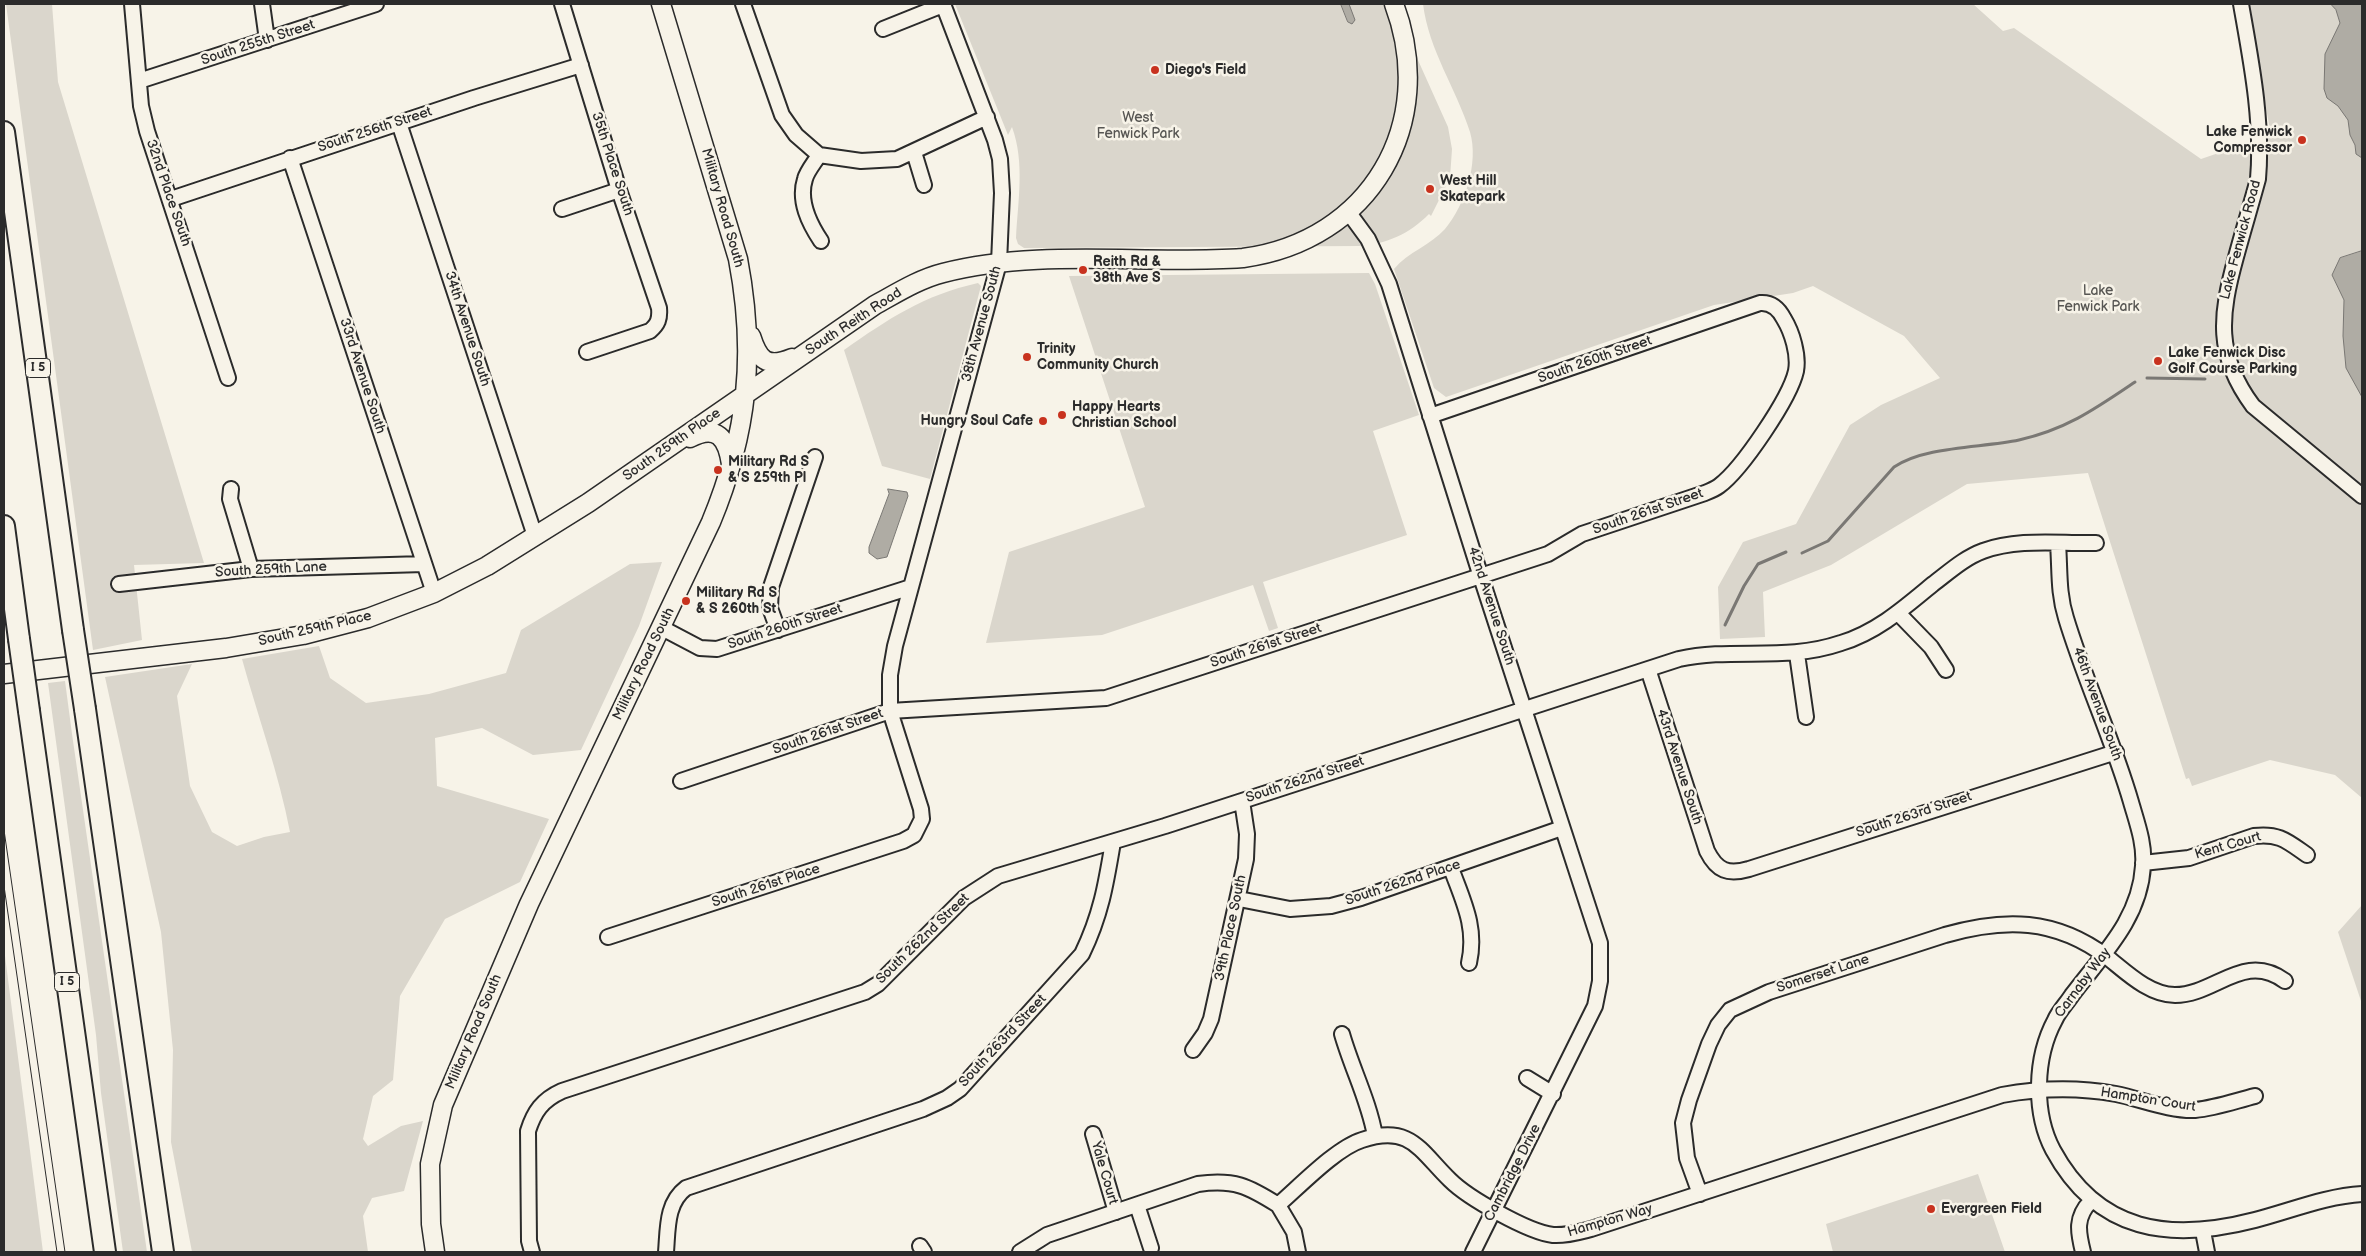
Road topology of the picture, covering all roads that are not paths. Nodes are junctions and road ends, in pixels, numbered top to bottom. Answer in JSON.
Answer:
{"nodes":[{"id":1,"x":132,"y":4,"type":"edge"},
{"id":2,"x":262,"y":4,"type":"edge"},
{"id":3,"x":376,"y":4,"type":"edge"},
{"id":4,"x":562,"y":4,"type":"edge"},
{"id":5,"x":660,"y":4,"type":"edge"},
{"id":6,"x":743,"y":4,"type":"edge"},
{"id":7,"x":943,"y":4,"type":"edge"},
{"id":8,"x":1394,"y":4,"type":"edge"},
{"id":9,"x":2241,"y":4,"type":"edge"},
{"id":10,"x":883,"y":29,"type":"dead end"},
{"id":11,"x":267,"y":40,"type":"junction"},
{"id":12,"x":581,"y":65,"type":"junction"},
{"id":13,"x":139,"y":81,"type":"junction"},
{"id":14,"x":987,"y":117,"type":"junction"},
{"id":15,"x":399,"y":123,"type":"junction"},
{"id":16,"x":4,"y":132,"type":"edge"},
{"id":17,"x":914,"y":152,"type":"junction"},
{"id":18,"x":819,"y":155,"type":"junction"},
{"id":19,"x":290,"y":158,"type":"junction"},
{"id":20,"x":924,"y":185,"type":"dead end"},
{"id":21,"x":619,"y":190,"type":"junction"},
{"id":22,"x":171,"y":199,"type":"junction"},
{"id":23,"x":562,"y":209,"type":"dead end"},
{"id":24,"x":1349,"y":213,"type":"junction"},
{"id":25,"x":821,"y":241,"type":"dead end"},
{"id":26,"x":999,"y":263,"type":"junction"},
{"id":27,"x":1760,"y":303,"type":"joint"},
{"id":28,"x":747,"y":322,"type":"junction"},
{"id":29,"x":587,"y":352,"type":"dead end"},
{"id":30,"x":806,"y":353,"type":"junction"},
{"id":31,"x":228,"y":378,"type":"dead end"},
{"id":32,"x":746,"y":393,"type":"junction"},
{"id":33,"x":1430,"y":416,"type":"junction"},
{"id":34,"x":660,"y":453,"type":"junction"},
{"id":35,"x":815,"y":457,"type":"dead end"},
{"id":36,"x":732,"y":467,"type":"junction"},
{"id":37,"x":231,"y":489,"type":"dead end"},
{"id":38,"x":2362,"y":496,"type":"edge"},
{"id":39,"x":4,"y":526,"type":"edge"},
{"id":40,"x":535,"y":536,"type":"junction"},
{"id":41,"x":2096,"y":543,"type":"dead end"},
{"id":42,"x":2058,"y":544,"type":"junction"},
{"id":43,"x":424,"y":564,"type":"junction"},
{"id":44,"x":251,"y":569,"type":"junction"},
{"id":45,"x":1481,"y":577,"type":"junction"},
{"id":46,"x":119,"y":584,"type":"dead end"},
{"id":47,"x":911,"y":587,"type":"junction"},
{"id":48,"x":434,"y":593,"type":"junction"},
{"id":49,"x":1898,"y":613,"type":"junction"},
{"id":50,"x":662,"y":628,"type":"junction"},
{"id":51,"x":778,"y":630,"type":"junction"},
{"id":52,"x":1797,"y":654,"type":"junction"},
{"id":53,"x":1648,"y":669,"type":"junction"},
{"id":54,"x":1946,"y":670,"type":"dead end"},
{"id":55,"x":4,"y":674,"type":"edge"},
{"id":56,"x":1524,"y":708,"type":"junction"},
{"id":57,"x":890,"y":711,"type":"junction"},
{"id":58,"x":1806,"y":716,"type":"dead end"},
{"id":59,"x":2116,"y":752,"type":"junction"},
{"id":60,"x":681,"y":781,"type":"dead end"},
{"id":61,"x":1242,"y":801,"type":"junction"},
{"id":62,"x":919,"y":827,"type":"joint"},
{"id":63,"x":1562,"y":828,"type":"junction"},
{"id":64,"x":1113,"y":842,"type":"junction"},
{"id":65,"x":2307,"y":855,"type":"dead end"},
{"id":66,"x":2143,"y":863,"type":"junction"},
{"id":67,"x":1714,"y":864,"type":"joint"},
{"id":68,"x":1451,"y":868,"type":"junction"},
{"id":69,"x":1239,"y":899,"type":"junction"},
{"id":70,"x":608,"y":937,"type":"dead end"},
{"id":71,"x":2104,"y":956,"type":"junction"},
{"id":72,"x":1469,"y":963,"type":"dead end"},
{"id":73,"x":2285,"y":981,"type":"dead end"},
{"id":74,"x":1595,"y":1006,"type":"joint"},
{"id":75,"x":1342,"y":1034,"type":"dead end"},
{"id":76,"x":1193,"y":1050,"type":"dead end"},
{"id":77,"x":1527,"y":1078,"type":"dead end"},
{"id":78,"x":2040,"y":1089,"type":"junction"},
{"id":79,"x":1553,"y":1094,"type":"junction"},
{"id":80,"x":2255,"y":1096,"type":"dead end"},
{"id":81,"x":1092,"y":1134,"type":"dead end"},
{"id":82,"x":1376,"y":1136,"type":"junction"},
{"id":83,"x":1700,"y":1194,"type":"junction"},
{"id":84,"x":2362,"y":1194,"type":"edge"},
{"id":85,"x":2091,"y":1200,"type":"junction"},
{"id":86,"x":1278,"y":1205,"type":"junction"},
{"id":87,"x":1137,"y":1206,"type":"junction"},
{"id":88,"x":1494,"y":1209,"type":"junction"},
{"id":89,"x":1116,"y":1212,"type":"junction"},
{"id":90,"x":2203,"y":1231,"type":"junction"},
{"id":91,"x":1151,"y":1248,"type":"dead end"},
{"id":92,"x":106,"y":1252,"type":"edge"},
{"id":93,"x":163,"y":1252,"type":"edge"},
{"id":94,"x":435,"y":1252,"type":"edge"},
{"id":95,"x":532,"y":1252,"type":"edge"},
{"id":96,"x":666,"y":1252,"type":"edge"},
{"id":97,"x":1020,"y":1252,"type":"edge"},
{"id":98,"x":1298,"y":1252,"type":"edge"},
{"id":99,"x":1473,"y":1252,"type":"edge"},
{"id":100,"x":2083,"y":1252,"type":"edge"},
{"id":101,"x":2207,"y":1252,"type":"edge"}],
"edges":[{"from":1,"to":13,"type":"street","name":"32nd Place South"},
{"from":2,"to":11,"type":"street"},
{"from":3,"to":11,"type":"street","name":"South 255th Street"},
{"from":4,"to":12,"type":"street","name":"35th Place South"},
{"from":5,"to":28,"type":"main road","name":"Military Road South"},
{"from":6,"to":18,"type":"street"},
{"from":7,"to":10,"type":"street"},
{"from":7,"to":14,"type":"street","name":"38th Avenue South"},
{"from":8,"to":24,"type":"main road","name":"South Reith Road"},
{"from":9,"to":38,"type":"street","name":"Lake Fenwick Road"},
{"from":11,"to":13,"type":"street","name":"South 255th Street"},
{"from":12,"to":15,"type":"street","name":"South 256th Street"},
{"from":12,"to":21,"type":"street","name":"35th Place South"},
{"from":13,"to":22,"type":"street","name":"32nd Place South"},
{"from":14,"to":17,"type":"street"},
{"from":14,"to":26,"type":"street","name":"38th Avenue South"},
{"from":15,"to":19,"type":"street","name":"South 256th Street"},
{"from":15,"to":40,"type":"street","name":"34th Avenue South"},
{"from":16,"to":93,"type":"highway","number":"I 5","bridge":true},
{"from":17,"to":18,"type":"street"},
{"from":17,"to":20,"type":"street"},
{"from":18,"to":25,"type":"street"},
{"from":19,"to":22,"type":"street","name":"South 256th Street"},
{"from":19,"to":43,"type":"street","name":"33rd Avenue South"},
{"from":21,"to":23,"type":"street"},
{"from":21,"to":29,"type":"street","name":"35th Place South"},
{"from":22,"to":31,"type":"street","name":"32nd Place South"},
{"from":24,"to":26,"type":"main road","name":"South Reith Road"},
{"from":24,"to":33,"type":"street","name":"42nd Avenue South"},
{"from":26,"to":30,"type":"main road","name":"South Reith Road"},
{"from":26,"to":47,"type":"street","name":"38th Avenue South"},
{"from":27,"to":33,"type":"street","name":"South 260th Street"},
{"from":27,"to":45,"type":"street","name":"South 261st Street"},
{"from":28,"to":30,"type":"main road"},
{"from":28,"to":32,"type":"main road","name":"Military Road South"},
{"from":30,"to":32,"type":"main road","name":"South Reith Road"},
{"from":32,"to":34,"type":"main road","name":"South 259th Place"},
{"from":32,"to":36,"type":"main road","name":"Military Road South"},
{"from":33,"to":45,"type":"street","name":"42nd Avenue South"},
{"from":34,"to":36,"type":"main road"},
{"from":34,"to":40,"type":"main road","name":"South 259th Place"},
{"from":35,"to":51,"type":"street"},
{"from":36,"to":50,"type":"main road","name":"Military Road South"},
{"from":37,"to":44,"type":"street"},
{"from":39,"to":92,"type":"highway","number":"I 5","bridge":true},
{"from":40,"to":48,"type":"main road","name":"South 259th Place"},
{"from":41,"to":42,"type":"street","name":"South 262nd Street"},
{"from":42,"to":49,"type":"street","name":"South 262nd Street"},
{"from":42,"to":59,"type":"street","name":"46th Avenue South"},
{"from":43,"to":44,"type":"street","name":"South 259th Lane"},
{"from":43,"to":48,"type":"street","name":"33rd Avenue South"},
{"from":44,"to":46,"type":"street","name":"South 259th Lane"},
{"from":45,"to":56,"type":"street","name":"42nd Avenue South"},
{"from":45,"to":57,"type":"street","name":"South 261st Street"},
{"from":47,"to":51,"type":"street","name":"South 260th Street"},
{"from":47,"to":57,"type":"street","name":"38th Avenue South"},
{"from":48,"to":55,"type":"main road","name":"South 259th Place"},
{"from":49,"to":52,"type":"street","name":"South 262nd Street"},
{"from":49,"to":54,"type":"street"},
{"from":50,"to":51,"type":"street","name":"South 260th Street"},
{"from":50,"to":94,"type":"main road","name":"Military Road South"},
{"from":52,"to":53,"type":"street","name":"South 262nd Street"},
{"from":52,"to":58,"type":"street"},
{"from":53,"to":56,"type":"street","name":"South 262nd Street"},
{"from":53,"to":67,"type":"street","name":"43rd Avenue South"},
{"from":56,"to":61,"type":"street","name":"South 262nd Street"},
{"from":56,"to":63,"type":"street","name":"42nd Avenue South"},
{"from":57,"to":60,"type":"street","name":"South 261st Street"},
{"from":57,"to":62,"type":"street","name":"38th Avenue South"},
{"from":59,"to":66,"type":"street","name":"46th Avenue South"},
{"from":59,"to":67,"type":"street","name":"South 263rd Street"},
{"from":61,"to":64,"type":"street","name":"South 262nd Street"},
{"from":61,"to":69,"type":"street","name":"39th Place South"},
{"from":62,"to":70,"type":"street","name":"South 261st Place"},
{"from":63,"to":68,"type":"street","name":"South 262nd Place"},
{"from":63,"to":74,"type":"street","name":"42nd Avenue South"},
{"from":64,"to":95,"type":"street","name":"South 262nd Street"},
{"from":64,"to":96,"type":"street","name":"South 263rd Street"},
{"from":65,"to":66,"type":"street","name":"Kent Court"},
{"from":66,"to":71,"type":"street","name":"Carnaby Way"},
{"from":68,"to":69,"type":"street","name":"South 262nd Place"},
{"from":68,"to":72,"type":"street"},
{"from":69,"to":76,"type":"street","name":"39th Place South"},
{"from":71,"to":73,"type":"street","name":"Somerset Lane"},
{"from":71,"to":78,"type":"street","name":"Carnaby Way"},
{"from":71,"to":83,"type":"street","name":"Somerset Lane"},
{"from":74,"to":79,"type":"street","name":"Cambridge Drive"},
{"from":75,"to":82,"type":"street"},
{"from":77,"to":79,"type":"street"},
{"from":78,"to":80,"type":"street","name":"Hampton Court"},
{"from":78,"to":83,"type":"street","name":"Hampton Way"},
{"from":78,"to":85,"type":"street","name":"Carnaby Way"},
{"from":79,"to":88,"type":"street","name":"Cambridge Drive"},
{"from":81,"to":89,"type":"street","name":"Yale Court"},
{"from":82,"to":86,"type":"street","name":"Hampton Way"},
{"from":82,"to":88,"type":"street","name":"Hampton Way"},
{"from":83,"to":88,"type":"street","name":"Hampton Way"},
{"from":84,"to":90,"type":"street","name":"Carnaby Way"},
{"from":85,"to":90,"type":"street","name":"Carnaby Way"},
{"from":85,"to":100,"type":"street"},
{"from":86,"to":87,"type":"street"},
{"from":86,"to":98,"type":"street"},
{"from":87,"to":89,"type":"street"},
{"from":87,"to":91,"type":"street"},
{"from":88,"to":99,"type":"street","name":"Cambridge Drive"},
{"from":89,"to":97,"type":"street"},
{"from":90,"to":101,"type":"street"}]}
